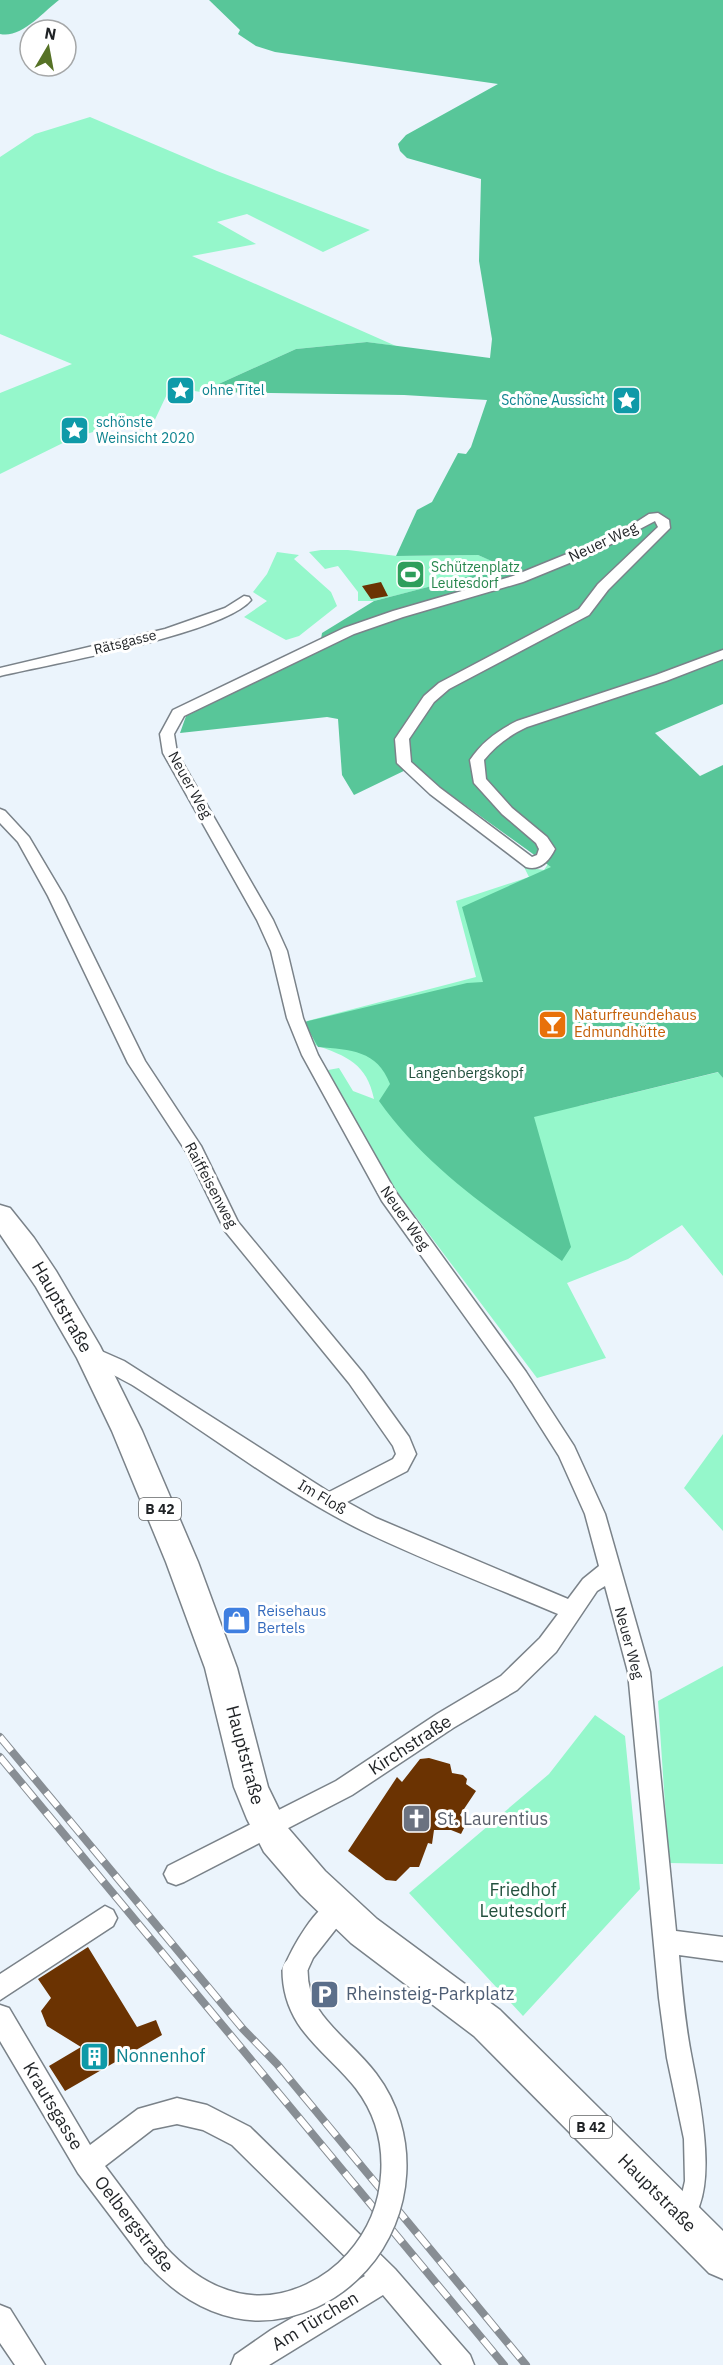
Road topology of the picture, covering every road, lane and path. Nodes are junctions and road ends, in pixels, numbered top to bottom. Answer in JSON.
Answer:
{"nodes":[{"id":1,"x":244,"y":600,"type":"dead end"},
{"id":2,"x":723,"y":654,"type":"edge"},
{"id":3,"x":0,"y":672,"type":"edge"},
{"id":4,"x":0,"y":814,"type":"edge"},
{"id":5,"x":0,"y":1215,"type":"edge"},
{"id":6,"x":90,"y":1354,"type":"junction"},
{"id":7,"x":328,"y":1502,"type":"junction"},
{"id":8,"x":609,"y":1571,"type":"junction"},
{"id":9,"x":572,"y":1610,"type":"junction"},
{"id":10,"x":268,"y":1827,"type":"junction"},
{"id":11,"x":176,"y":1874,"type":"dead end"},
{"id":12,"x":338,"y":1908,"type":"junction"},
{"id":13,"x":105,"y":1918,"type":"dead end"},
{"id":14,"x":665,"y":1941,"type":"junction"},
{"id":15,"x":723,"y":1949,"type":"edge"},
{"id":16,"x":0,"y":1988,"type":"edge"},
{"id":17,"x":0,"y":2018,"type":"edge"},
{"id":18,"x":87,"y":2164,"type":"junction"},
{"id":19,"x":681,"y":2216,"type":"junction"},
{"id":20,"x":723,"y":2259,"type":"edge"},
{"id":21,"x":386,"y":2277,"type":"junction"},
{"id":22,"x":0,"y":2319,"type":"edge"},
{"id":23,"x":31,"y":2365,"type":"edge"},
{"id":24,"x":245,"y":2365,"type":"edge"},
{"id":25,"x":460,"y":2365,"type":"edge"}],
"edges":[{"from":1,"to":3,"type":"street","name":"Rätsgasse"},
{"from":2,"to":8,"type":"street","name":"Neuer Weg"},
{"from":4,"to":7,"type":"street","name":"Raiffeisenweg"},
{"from":5,"to":6,"type":"main road","name":"Hauptstraße","number":"B 42"},
{"from":6,"to":7,"type":"street","name":"Im Floß"},
{"from":6,"to":10,"type":"main road","name":"Hauptstraße","number":"B 42"},
{"from":7,"to":9,"type":"street","name":"Im Floß"},
{"from":8,"to":9,"type":"street","name":"Kirchstraße"},
{"from":8,"to":14,"type":"street","name":"Neuer Weg"},
{"from":9,"to":10,"type":"street","name":"Kirchstraße"},
{"from":10,"to":11,"type":"street","name":"Kirchstraße"},
{"from":10,"to":12,"type":"main road","name":"Hauptstraße","number":"B 42"},
{"from":12,"to":18,"type":"street","name":"Oelbergstraße","bridge":true},
{"from":12,"to":19,"type":"main road","name":"Hauptstraße","number":"B 42"},
{"from":13,"to":16,"type":"street"},
{"from":14,"to":15,"type":"street"},
{"from":14,"to":19,"type":"street","name":"Neuer Weg"},
{"from":17,"to":18,"type":"street","name":"Krautsgasse"},
{"from":18,"to":21,"type":"street","name":"Oelbergstraße"},
{"from":19,"to":20,"type":"main road","name":"Hauptstraße","number":"B 42"},
{"from":21,"to":24,"type":"street","name":"Am Türchen"},
{"from":21,"to":25,"type":"street","name":"Oelbergstraße"},
{"from":22,"to":23,"type":"street"}]}
